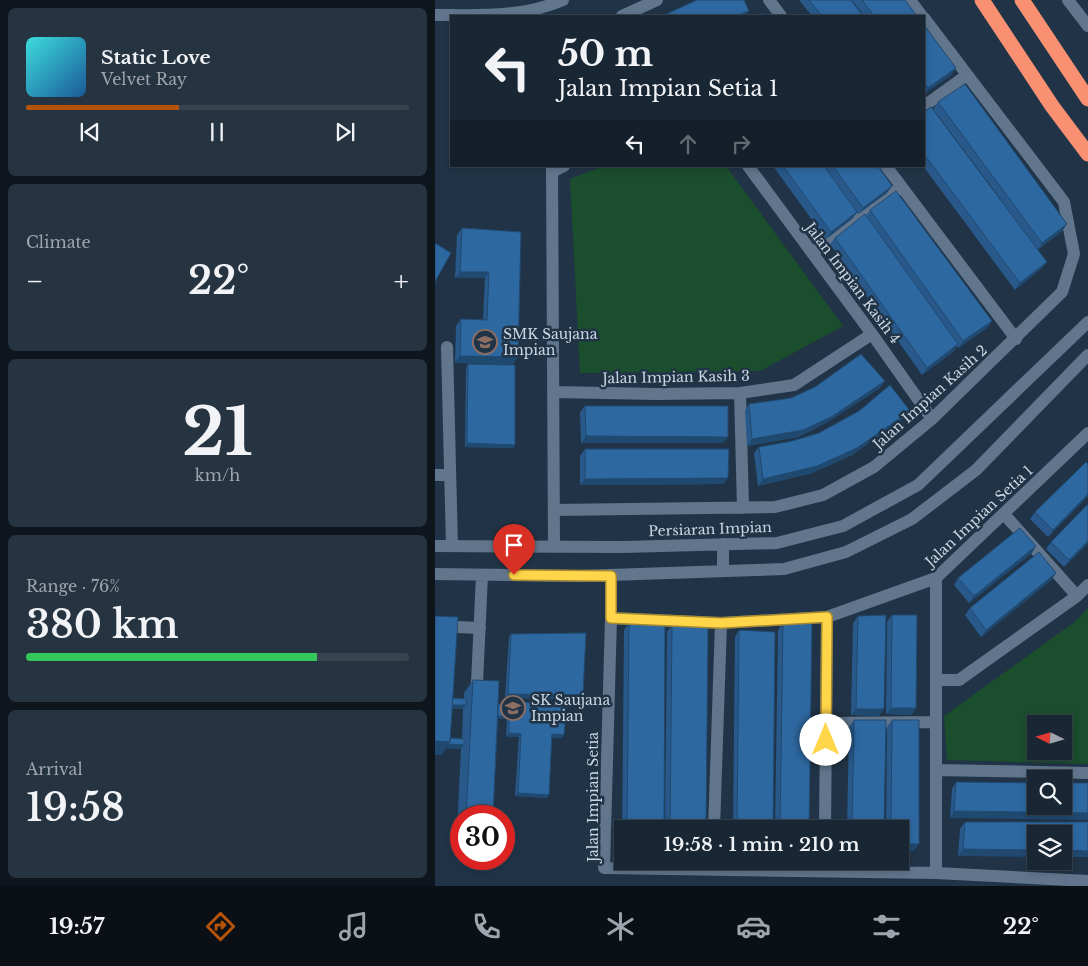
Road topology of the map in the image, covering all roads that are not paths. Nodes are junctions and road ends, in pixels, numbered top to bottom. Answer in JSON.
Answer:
{"nodes":[{"id":1,"x":563,"y":0,"type":"edge"},
{"id":2,"x":657,"y":0,"type":"edge"},
{"id":3,"x":769,"y":0,"type":"edge"},
{"id":4,"x":910,"y":0,"type":"edge"},
{"id":5,"x":982,"y":0,"type":"edge"},
{"id":6,"x":1022,"y":0,"type":"edge"},
{"id":7,"x":1068,"y":0,"type":"edge"},
{"id":8,"x":547,"y":12,"type":"edge"},
{"id":9,"x":435,"y":15,"type":"edge"},
{"id":10,"x":624,"y":15,"type":"edge"},
{"id":11,"x":780,"y":15,"type":"edge"},
{"id":12,"x":921,"y":15,"type":"edge"},
{"id":13,"x":925,"y":20,"type":"edge"},
{"id":14,"x":1088,"y":26,"type":"edge"},
{"id":15,"x":967,"y":75,"type":"junction"},
{"id":16,"x":1088,"y":99,"type":"edge"},
{"id":17,"x":925,"y":105,"type":"edge"},
{"id":18,"x":1088,"y":154,"type":"edge"},
{"id":19,"x":749,"y":167,"type":"edge"},
{"id":20,"x":887,"y":167,"type":"edge"},
{"id":21,"x":552,"y":169,"type":"edge"},
{"id":22,"x":901,"y":187,"type":"junction"},
{"id":23,"x":812,"y":253,"type":"junction"},
{"id":24,"x":1088,"y":322,"type":"edge"},
{"id":25,"x":872,"y":334,"type":"junction"},
{"id":26,"x":1016,"y":339,"type":"junction"},
{"id":27,"x":447,"y":347,"type":"dead end"},
{"id":28,"x":1088,"y":355,"type":"edge"},
{"id":29,"x":554,"y":392,"type":"junction"},
{"id":30,"x":740,"y":393,"type":"junction"},
{"id":31,"x":932,"y":419,"type":"junction"},
{"id":32,"x":1088,"y":433,"type":"edge"},
{"id":33,"x":435,"y":475,"type":"edge"},
{"id":34,"x":450,"y":475,"type":"junction"},
{"id":35,"x":743,"y":508,"type":"junction"},
{"id":36,"x":554,"y":510,"type":"junction"},
{"id":37,"x":1004,"y":514,"type":"junction"},
{"id":38,"x":723,"y":544,"type":"junction"},
{"id":39,"x":435,"y":546,"type":"edge"},
{"id":40,"x":452,"y":546,"type":"junction"},
{"id":41,"x":554,"y":547,"type":"junction"},
{"id":42,"x":723,"y":571,"type":"junction"},
{"id":43,"x":435,"y":574,"type":"edge"},
{"id":44,"x":482,"y":575,"type":"junction"},
{"id":45,"x":611,"y":576,"type":"junction"},
{"id":46,"x":937,"y":578,"type":"junction"},
{"id":47,"x":1088,"y":584,"type":"edge"},
{"id":48,"x":1077,"y":596,"type":"junction"},
{"id":49,"x":827,"y":617,"type":"junction"},
{"id":50,"x":611,"y":618,"type":"junction"},
{"id":51,"x":721,"y":623,"type":"junction"},
{"id":52,"x":435,"y":626,"type":"edge"},
{"id":53,"x":480,"y":628,"type":"junction"},
{"id":54,"x":937,"y":680,"type":"junction"},
{"id":55,"x":477,"y":683,"type":"edge"},
{"id":56,"x":936,"y":722,"type":"junction"},
{"id":57,"x":826,"y":723,"type":"junction"},
{"id":58,"x":936,"y":770,"type":"junction"},
{"id":59,"x":1088,"y":773,"type":"edge"},
{"id":60,"x":714,"y":820,"type":"edge"},
{"id":61,"x":825,"y":820,"type":"edge"},
{"id":62,"x":614,"y":868,"type":"edge"},
{"id":63,"x":888,"y":870,"type":"edge"},
{"id":64,"x":936,"y":873,"type":"junction"},
{"id":65,"x":1088,"y":881,"type":"edge"}],
"edges":[{"from":1,"to":8,"type":"street"},
{"from":2,"to":10,"type":"street"},
{"from":3,"to":11,"type":"street"},
{"from":4,"to":12,"type":"street"},
{"from":5,"to":18,"type":"highway"},
{"from":6,"to":16,"type":"highway"},
{"from":7,"to":14,"type":"street"},
{"from":8,"to":9,"type":"street"},
{"from":13,"to":15,"type":"street"},
{"from":15,"to":17,"type":"street"},
{"from":15,"to":26,"type":"street","name":"Jalan Impian Kasih 2"},
{"from":19,"to":23,"type":"street","name":"Jalan Impian Kasih 4"},
{"from":20,"to":22,"type":"street"},
{"from":21,"to":29,"type":"street"},
{"from":22,"to":23,"type":"street"},
{"from":22,"to":26,"type":"street"},
{"from":23,"to":25,"type":"street","name":"Jalan Impian Kasih 4"},
{"from":24,"to":38,"type":"street","name":"Persiaran Impian"},
{"from":25,"to":30,"type":"street","name":"Jalan Impian Kasih 3"},
{"from":25,"to":31,"type":"street","name":"Jalan Impian Kasih 4"},
{"from":26,"to":31,"type":"street","name":"Jalan Impian Kasih 2"},
{"from":27,"to":34,"type":"street"},
{"from":28,"to":42,"type":"street"},
{"from":29,"to":30,"type":"street","name":"Jalan Impian Kasih 3"},
{"from":29,"to":36,"type":"street"},
{"from":30,"to":35,"type":"street"},
{"from":31,"to":35,"type":"street","name":"Jalan Impian Kasih 2"},
{"from":32,"to":37,"type":"street","name":"Jalan Impian Setia 1"},
{"from":33,"to":34,"type":"street"},
{"from":34,"to":40,"type":"street"},
{"from":35,"to":36,"type":"street","name":"Jalan Impian Kasih 2"},
{"from":36,"to":41,"type":"street"},
{"from":37,"to":46,"type":"street","name":"Jalan Impian Setia 1"},
{"from":37,"to":48,"type":"street"},
{"from":38,"to":41,"type":"street","name":"Persiaran Impian"},
{"from":38,"to":42,"type":"street"},
{"from":39,"to":40,"type":"street","name":"Persiaran Impian"},
{"from":40,"to":41,"type":"street","name":"Persiaran Impian"},
{"from":42,"to":45,"type":"street"},
{"from":43,"to":44,"type":"street"},
{"from":44,"to":45,"type":"street"},
{"from":44,"to":53,"type":"street"},
{"from":45,"to":50,"type":"street","name":"Jalan Impian Setia"},
{"from":46,"to":49,"type":"street","name":"Jalan Impian Setia 1"},
{"from":46,"to":54,"type":"street"},
{"from":47,"to":48,"type":"street"},
{"from":48,"to":54,"type":"street"},
{"from":49,"to":51,"type":"street","name":"Jalan Impian Setia 1"},
{"from":49,"to":57,"type":"street"},
{"from":50,"to":51,"type":"street","name":"Jalan Impian Setia 1"},
{"from":50,"to":62,"type":"street","name":"Jalan Impian Setia"},
{"from":51,"to":60,"type":"street"},
{"from":52,"to":53,"type":"street"},
{"from":53,"to":55,"type":"street"},
{"from":54,"to":56,"type":"street"},
{"from":56,"to":57,"type":"street"},
{"from":56,"to":58,"type":"street"},
{"from":57,"to":61,"type":"street"},
{"from":58,"to":59,"type":"street"},
{"from":58,"to":64,"type":"street"},
{"from":63,"to":64,"type":"street","name":"Jalan Impian Setia"},
{"from":64,"to":65,"type":"street","name":"Jalan Impian Setia"}]}
